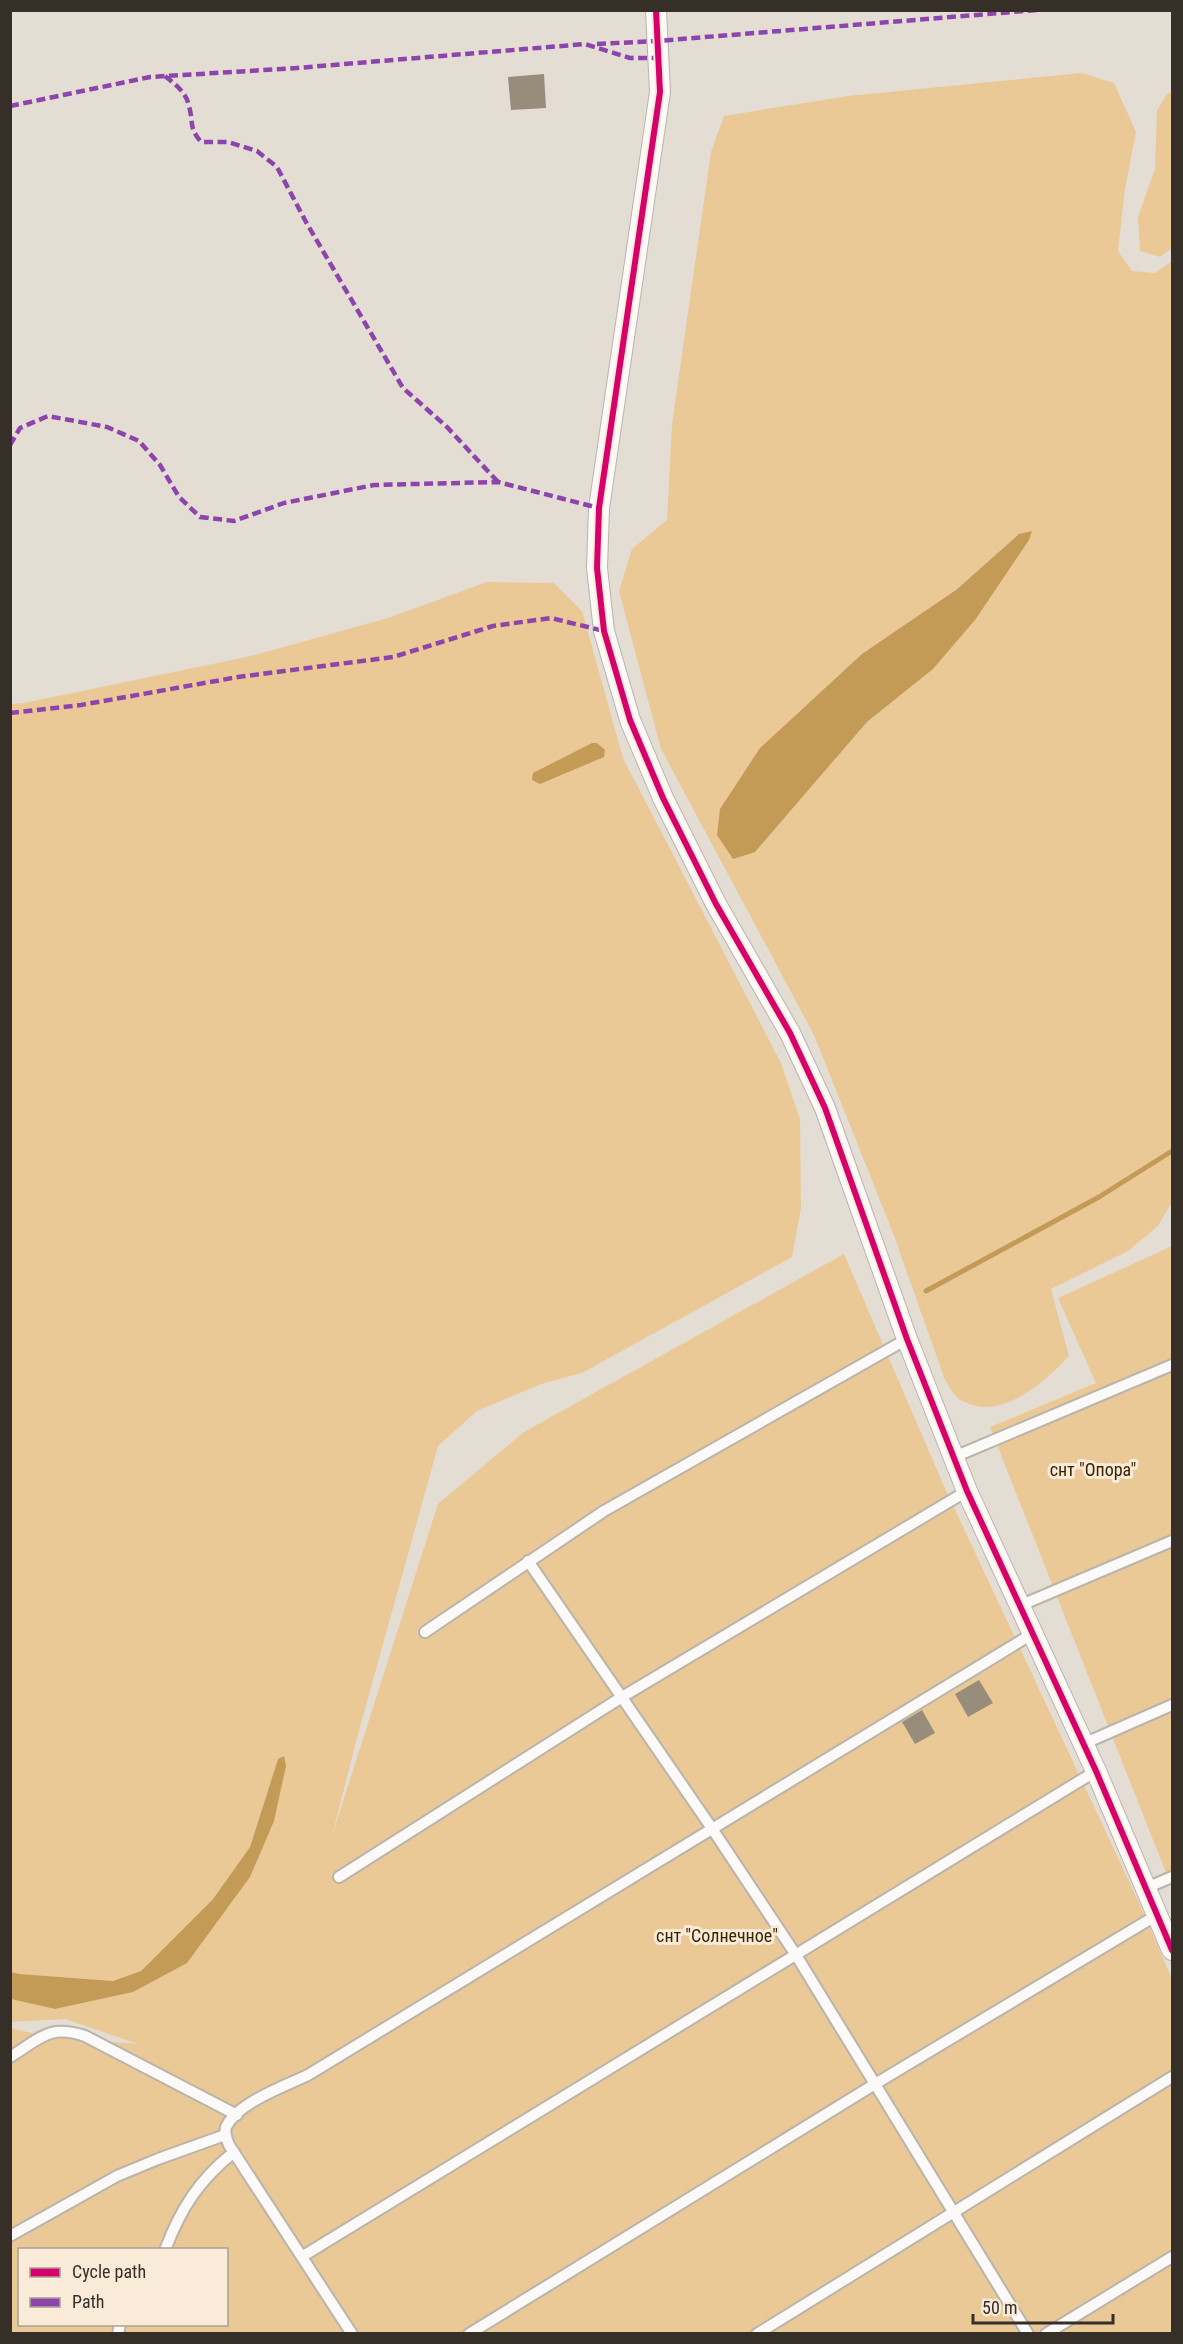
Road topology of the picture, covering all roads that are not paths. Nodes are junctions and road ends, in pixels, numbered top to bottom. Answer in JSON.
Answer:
{"nodes":[{"id":1,"x":656,"y":10,"type":"edge"},
{"id":2,"x":907,"y":1339,"type":"junction"},
{"id":3,"x":1173,"y":1365,"type":"edge"},
{"id":4,"x":954,"y":1458,"type":"junction"},
{"id":5,"x":967,"y":1491,"type":"junction"},
{"id":6,"x":1173,"y":1541,"type":"edge"},
{"id":7,"x":528,"y":1561,"type":"junction"},
{"id":8,"x":1019,"y":1606,"type":"junction"},
{"id":9,"x":425,"y":1632,"type":"dead end"},
{"id":10,"x":1032,"y":1634,"type":"junction"},
{"id":11,"x":622,"y":1697,"type":"junction"},
{"id":12,"x":1173,"y":1705,"type":"edge"},
{"id":13,"x":1083,"y":1744,"type":"junction"},
{"id":14,"x":1096,"y":1772,"type":"junction"},
{"id":15,"x":711,"y":1827,"type":"junction"},
{"id":16,"x":339,"y":1877,"type":"dead end"},
{"id":17,"x":1173,"y":1877,"type":"edge"},
{"id":18,"x":1146,"y":1888,"type":"junction"},
{"id":19,"x":1157,"y":1915,"type":"junction"},
{"id":20,"x":1173,"y":1950,"type":"edge"},
{"id":21,"x":796,"y":1955,"type":"junction"},
{"id":22,"x":10,"y":2057,"type":"edge"},
{"id":23,"x":1173,"y":2077,"type":"edge"},
{"id":24,"x":875,"y":2084,"type":"junction"},
{"id":25,"x":237,"y":2115,"type":"junction"},
{"id":26,"x":225,"y":2136,"type":"junction"},
{"id":27,"x":234,"y":2152,"type":"junction"},
{"id":28,"x":954,"y":2213,"type":"junction"},
{"id":29,"x":10,"y":2236,"type":"edge"},
{"id":30,"x":166,"y":2248,"type":"edge"},
{"id":31,"x":303,"y":2256,"type":"junction"},
{"id":32,"x":1173,"y":2257,"type":"edge"},
{"id":33,"x":352,"y":2334,"type":"edge"},
{"id":34,"x":469,"y":2334,"type":"edge"},
{"id":35,"x":757,"y":2334,"type":"edge"},
{"id":36,"x":1028,"y":2334,"type":"edge"},
{"id":37,"x":1046,"y":2334,"type":"edge"}],
"edges":[{"from":1,"to":2,"type":"street"},
{"from":2,"to":4,"type":"street"},
{"from":2,"to":7,"type":"lane"},
{"from":3,"to":4,"type":"lane"},
{"from":4,"to":5,"type":"street"},
{"from":5,"to":8,"type":"street"},
{"from":5,"to":11,"type":"lane"},
{"from":6,"to":8,"type":"lane"},
{"from":7,"to":9,"type":"lane"},
{"from":7,"to":11,"type":"lane"},
{"from":8,"to":10,"type":"street"},
{"from":10,"to":13,"type":"street"},
{"from":10,"to":15,"type":"lane"},
{"from":11,"to":15,"type":"lane"},
{"from":11,"to":16,"type":"lane"},
{"from":12,"to":13,"type":"lane"},
{"from":13,"to":14,"type":"street"},
{"from":14,"to":18,"type":"street"},
{"from":14,"to":21,"type":"lane"},
{"from":15,"to":21,"type":"lane"},
{"from":15,"to":25,"type":"lane"},
{"from":17,"to":18,"type":"lane"},
{"from":18,"to":19,"type":"street"},
{"from":19,"to":20,"type":"street"},
{"from":19,"to":24,"type":"lane"},
{"from":21,"to":24,"type":"lane"},
{"from":21,"to":31,"type":"lane"},
{"from":22,"to":25,"type":"lane"},
{"from":23,"to":28,"type":"lane"},
{"from":24,"to":28,"type":"lane"},
{"from":24,"to":34,"type":"lane"},
{"from":25,"to":26,"type":"lane"},
{"from":26,"to":27,"type":"lane"},
{"from":26,"to":29,"type":"lane"},
{"from":27,"to":30,"type":"lane"},
{"from":27,"to":31,"type":"lane"},
{"from":28,"to":35,"type":"lane"},
{"from":28,"to":36,"type":"lane"},
{"from":31,"to":33,"type":"lane"},
{"from":32,"to":37,"type":"lane"}]}
